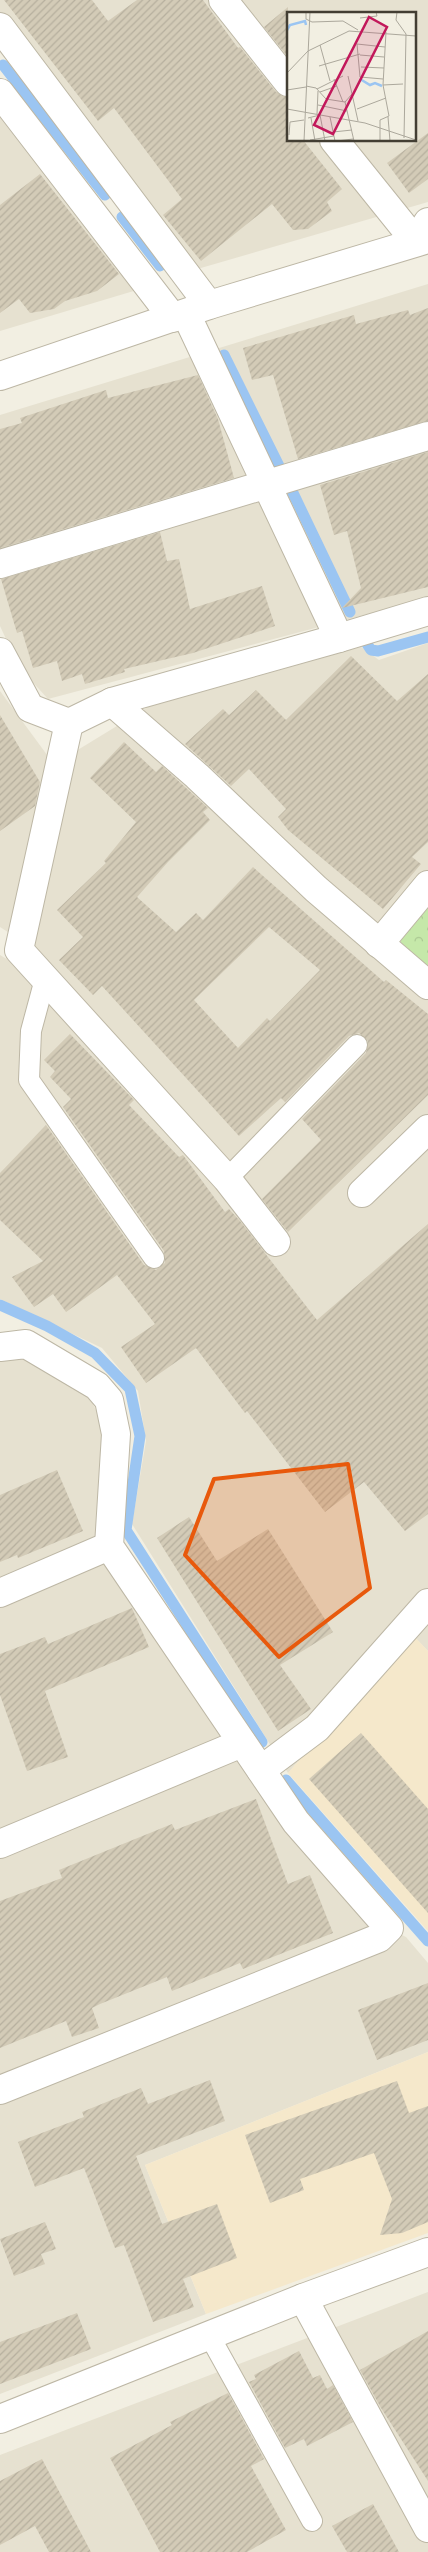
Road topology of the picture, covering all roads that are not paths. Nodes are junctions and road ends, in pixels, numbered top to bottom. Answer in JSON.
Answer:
{"nodes":[{"id":1,"x":223,"y":0,"type":"edge"},
{"id":2,"x":3,"y":39,"type":"edge"},
{"id":3,"x":287,"y":81,"type":"edge"},
{"id":4,"x":0,"y":93,"type":"edge"},
{"id":5,"x":335,"y":141,"type":"edge"},
{"id":6,"x":424,"y":234,"type":"edge"},
{"id":7,"x":189,"y":312,"type":"junction"},
{"id":8,"x":0,"y":376,"type":"edge"},
{"id":9,"x":428,"y":436,"type":"edge"},
{"id":10,"x":266,"y":484,"type":"junction"},
{"id":11,"x":0,"y":564,"type":"edge"},
{"id":12,"x":428,"y":611,"type":"edge"},
{"id":13,"x":339,"y":638,"type":"junction"},
{"id":14,"x":0,"y":652,"type":"edge"},
{"id":15,"x":112,"y":702,"type":"junction"},
{"id":16,"x":68,"y":723,"type":"junction"},
{"id":17,"x":428,"y":885,"type":"edge"},
{"id":18,"x":380,"y":944,"type":"junction"},
{"id":19,"x":10,"y":946,"type":"edge"},
{"id":20,"x":45,"y":979,"type":"junction"},
{"id":21,"x":428,"y":985,"type":"edge"},
{"id":22,"x":357,"y":1045,"type":"dead end"},
{"id":23,"x":428,"y":1129,"type":"edge"},
{"id":24,"x":227,"y":1179,"type":"junction"},
{"id":25,"x":362,"y":1193,"type":"dead end"},
{"id":26,"x":276,"y":1242,"type":"dead end"},
{"id":27,"x":154,"y":1258,"type":"dead end"},
{"id":28,"x":0,"y":1346,"type":"edge"},
{"id":29,"x":109,"y":1546,"type":"junction"},
{"id":30,"x":0,"y":1593,"type":"edge"},
{"id":31,"x":428,"y":1603,"type":"edge"},
{"id":32,"x":242,"y":1743,"type":"junction"},
{"id":33,"x":261,"y":1770,"type":"junction"},
{"id":34,"x":0,"y":1844,"type":"edge"},
{"id":35,"x":0,"y":2090,"type":"edge"},
{"id":36,"x":428,"y":2252,"type":"edge"},
{"id":37,"x":303,"y":2298,"type":"junction"},
{"id":38,"x":209,"y":2335,"type":"junction"},
{"id":39,"x":0,"y":2419,"type":"edge"},
{"id":40,"x":312,"y":2520,"type":"dead end"},
{"id":41,"x":428,"y":2528,"type":"edge"}],
"edges":[{"from":1,"to":3,"type":"street"},
{"from":2,"to":7,"type":"street"},
{"from":4,"to":7,"type":"street"},
{"from":5,"to":6,"type":"street"},
{"from":6,"to":7,"type":"street"},
{"from":7,"to":8,"type":"street"},
{"from":7,"to":10,"type":"street"},
{"from":9,"to":10,"type":"street"},
{"from":10,"to":11,"type":"street"},
{"from":10,"to":13,"type":"street"},
{"from":12,"to":13,"type":"street"},
{"from":13,"to":15,"type":"street"},
{"from":14,"to":16,"type":"street"},
{"from":15,"to":16,"type":"street"},
{"from":15,"to":18,"type":"street"},
{"from":16,"to":19,"type":"street"},
{"from":17,"to":18,"type":"street"},
{"from":18,"to":21,"type":"street"},
{"from":19,"to":20,"type":"street"},
{"from":20,"to":24,"type":"street"},
{"from":20,"to":27,"type":"lane"},
{"from":22,"to":24,"type":"lane"},
{"from":23,"to":25,"type":"street"},
{"from":24,"to":26,"type":"street"},
{"from":28,"to":29,"type":"street"},
{"from":29,"to":30,"type":"street"},
{"from":29,"to":32,"type":"street"},
{"from":31,"to":33,"type":"street"},
{"from":32,"to":33,"type":"street"},
{"from":32,"to":34,"type":"street"},
{"from":33,"to":35,"type":"street"},
{"from":36,"to":37,"type":"street"},
{"from":37,"to":38,"type":"street"},
{"from":37,"to":41,"type":"street"},
{"from":38,"to":39,"type":"street"},
{"from":38,"to":40,"type":"lane"}]}
